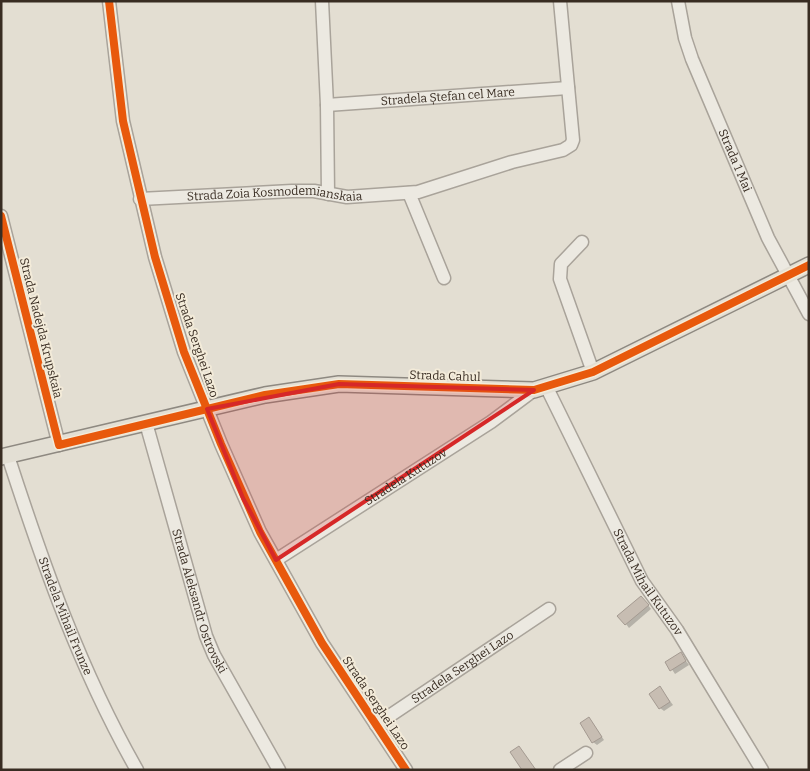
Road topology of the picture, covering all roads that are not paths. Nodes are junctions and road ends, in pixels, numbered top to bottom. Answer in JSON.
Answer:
{"nodes":[{"id":1,"x":109,"y":1,"type":"edge"},
{"id":2,"x":322,"y":1,"type":"edge"},
{"id":3,"x":560,"y":1,"type":"edge"},
{"id":4,"x":678,"y":1,"type":"edge"},
{"id":5,"x":568,"y":88,"type":"junction"},
{"id":6,"x":327,"y":105,"type":"junction"},
{"id":7,"x":409,"y":193,"type":"junction"},
{"id":8,"x":328,"y":194,"type":"junction"},
{"id":9,"x":140,"y":199,"type":"junction"},
{"id":10,"x":1,"y":216,"type":"edge"},
{"id":11,"x":582,"y":242,"type":"dead end"},
{"id":12,"x":809,"y":265,"type":"edge"},
{"id":13,"x":786,"y":275,"type":"junction"},
{"id":14,"x":444,"y":278,"type":"dead end"},
{"id":15,"x":809,"y":314,"type":"edge"},
{"id":16,"x":594,"y":372,"type":"junction"},
{"id":17,"x":540,"y":389,"type":"junction"},
{"id":18,"x":207,"y":409,"type":"junction"},
{"id":19,"x":146,"y":423,"type":"junction"},
{"id":20,"x":59,"y":444,"type":"junction"},
{"id":21,"x":4,"y":456,"type":"edge"},
{"id":22,"x":276,"y":560,"type":"junction"},
{"id":23,"x":549,"y":610,"type":"dead end"},
{"id":24,"x":376,"y":725,"type":"junction"},
{"id":25,"x":586,"y":752,"type":"dead end"},
{"id":26,"x":137,"y":770,"type":"edge"},
{"id":27,"x":279,"y":770,"type":"edge"},
{"id":28,"x":406,"y":770,"type":"edge"},
{"id":29,"x":560,"y":770,"type":"edge"},
{"id":30,"x":762,"y":770,"type":"edge"}],
"edges":[{"from":1,"to":9,"type":"street","name":"Strada Serghei Lazo"},
{"from":2,"to":6,"type":"street"},
{"from":3,"to":5,"type":"street"},
{"from":4,"to":13,"type":"street","name":"Strada 1 Mai"},
{"from":5,"to":6,"type":"street","name":"Stradela Ștefan cel Mare"},
{"from":5,"to":7,"type":"street","name":"Strada Zoia Kosmodemianskaia"},
{"from":6,"to":8,"type":"street"},
{"from":7,"to":8,"type":"street","name":"Strada Zoia Kosmodemianskaia"},
{"from":7,"to":14,"type":"street"},
{"from":8,"to":9,"type":"street","name":"Strada Zoia Kosmodemianskaia"},
{"from":9,"to":18,"type":"street","name":"Strada Serghei Lazo"},
{"from":10,"to":20,"type":"street","name":"Strada Nadejda Krupskaia"},
{"from":11,"to":16,"type":"street"},
{"from":12,"to":13,"type":"main road","name":"Strada Cahul"},
{"from":13,"to":15,"type":"street","name":"Strada 1 Mai"},
{"from":13,"to":16,"type":"main road","name":"Strada Cahul"},
{"from":16,"to":17,"type":"main road","name":"Strada Cahul"},
{"from":17,"to":18,"type":"main road","name":"Strada Cahul"},
{"from":17,"to":22,"type":"street","name":"Stradela Kutuzov"},
{"from":17,"to":30,"type":"street","name":"Strada Mihail Kutuzov"},
{"from":18,"to":19,"type":"main road","name":"Strada Cahul"},
{"from":18,"to":22,"type":"street","name":"Strada Serghei Lazo"},
{"from":19,"to":20,"type":"main road","name":"Strada Cahul"},
{"from":19,"to":27,"type":"street","name":"Strada Aleksandr Ostrovski"},
{"from":20,"to":21,"type":"main road","name":"Strada Cahul"},
{"from":21,"to":26,"type":"street","name":"Stradela Mihail Frunze"},
{"from":22,"to":24,"type":"street","name":"Strada Serghei Lazo"},
{"from":23,"to":24,"type":"street","name":"Stradela Serghei Lazo"},
{"from":24,"to":28,"type":"street","name":"Strada Serghei Lazo"},
{"from":25,"to":29,"type":"street"}]}
